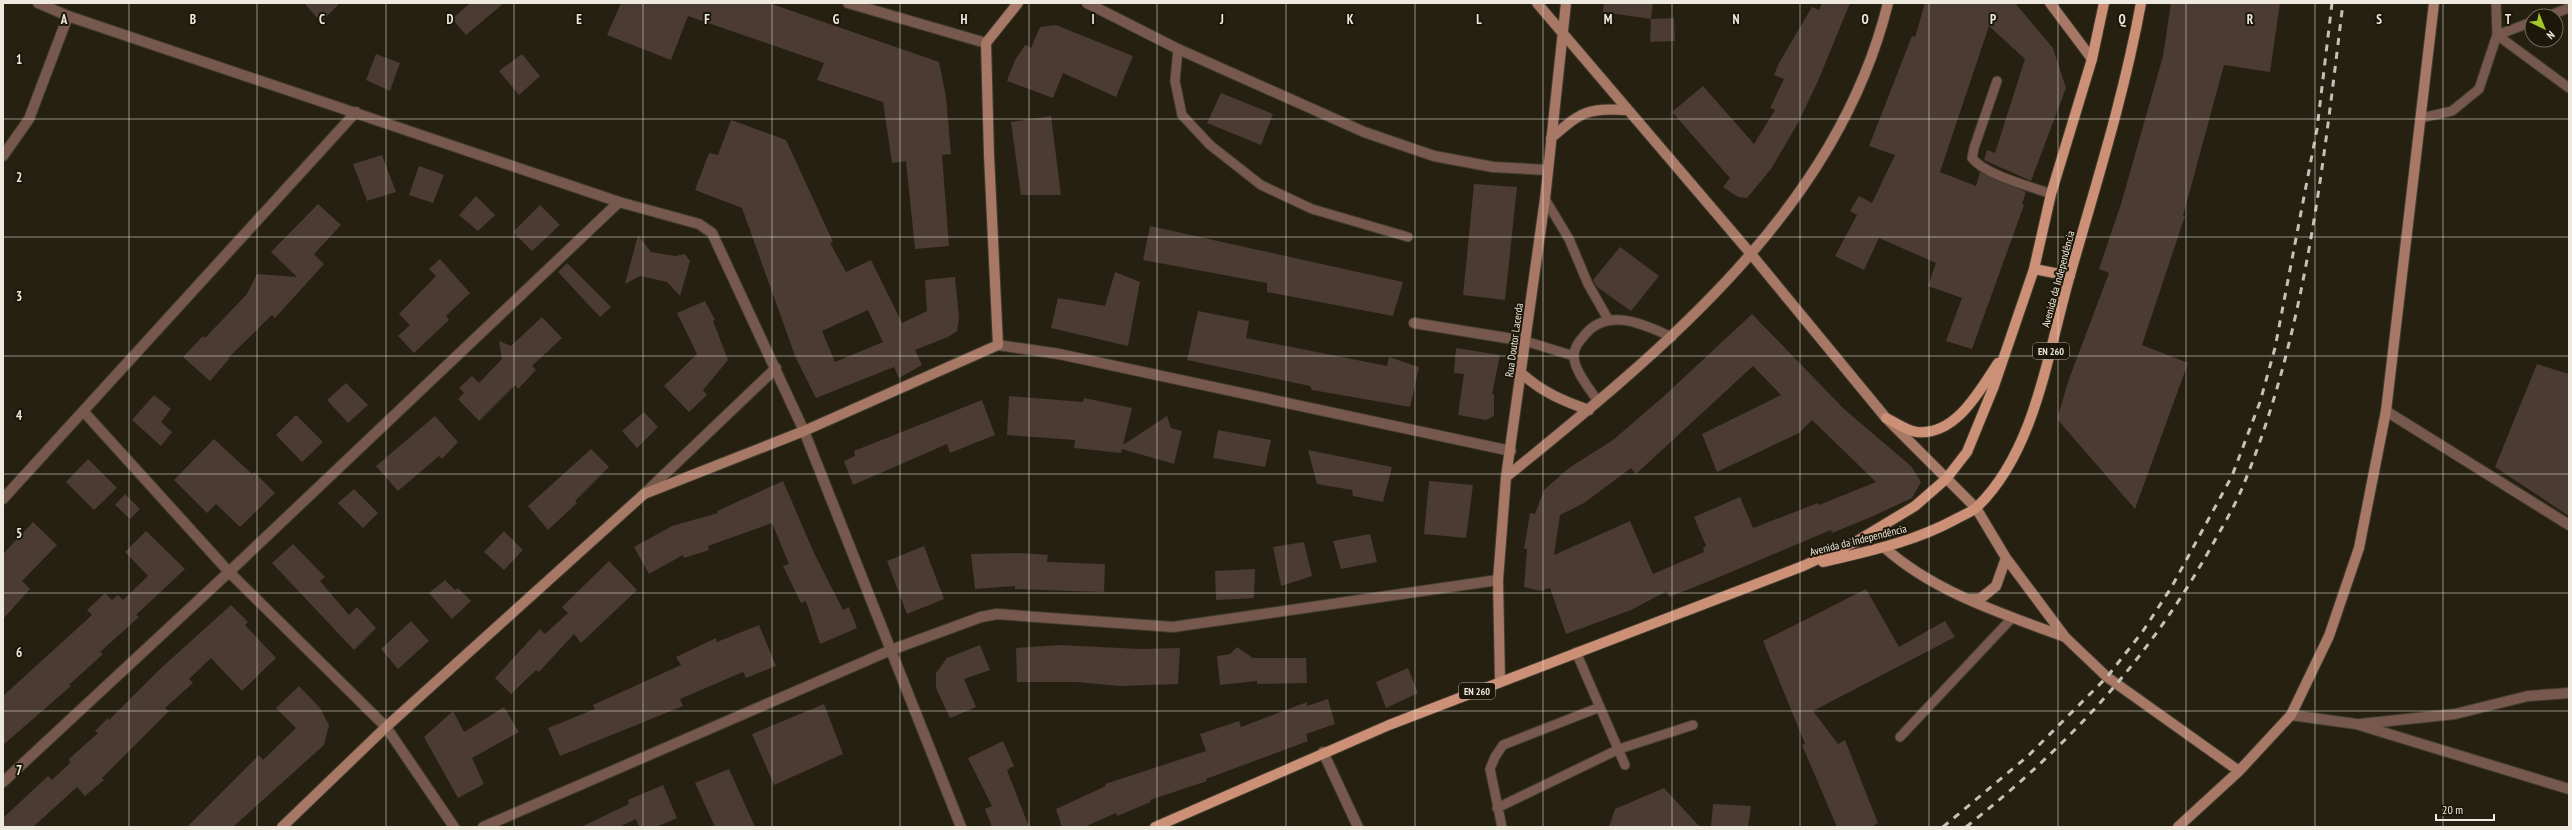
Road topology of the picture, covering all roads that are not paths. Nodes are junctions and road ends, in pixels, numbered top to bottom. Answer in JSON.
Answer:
{"nodes":[{"id":1,"x":38,"y":3,"type":"edge"},
{"id":2,"x":848,"y":3,"type":"edge"},
{"id":3,"x":1018,"y":3,"type":"edge"},
{"id":4,"x":1087,"y":3,"type":"edge"},
{"id":5,"x":1537,"y":3,"type":"edge"},
{"id":6,"x":1566,"y":3,"type":"edge"},
{"id":7,"x":1888,"y":3,"type":"edge"},
{"id":8,"x":2050,"y":3,"type":"edge"},
{"id":9,"x":2104,"y":3,"type":"edge"},
{"id":10,"x":2141,"y":3,"type":"edge"},
{"id":11,"x":2434,"y":3,"type":"edge"},
{"id":12,"x":2496,"y":3,"type":"edge"},
{"id":13,"x":861,"y":5,"type":"edge"},
{"id":14,"x":68,"y":16,"type":"junction"},
{"id":15,"x":2524,"y":25,"type":"edge"},
{"id":16,"x":1562,"y":33,"type":"junction"},
{"id":17,"x":2497,"y":35,"type":"junction"},
{"id":18,"x":986,"y":43,"type":"junction"},
{"id":19,"x":1178,"y":49,"type":"junction"},
{"id":20,"x":2092,"y":59,"type":"junction"},
{"id":21,"x":1997,"y":81,"type":"dead end"},
{"id":22,"x":2569,"y":88,"type":"edge"},
{"id":23,"x":1626,"y":110,"type":"junction"},
{"id":24,"x":356,"y":112,"type":"junction"},
{"id":25,"x":2421,"y":118,"type":"junction"},
{"id":26,"x":1551,"y":138,"type":"junction"},
{"id":27,"x":3,"y":156,"type":"edge"},
{"id":28,"x":1547,"y":170,"type":"junction"},
{"id":29,"x":2051,"y":194,"type":"junction"},
{"id":30,"x":1545,"y":199,"type":"junction"},
{"id":31,"x":619,"y":202,"type":"junction"},
{"id":32,"x":1408,"y":237,"type":"dead end"},
{"id":33,"x":1751,"y":254,"type":"junction"},
{"id":34,"x":2034,"y":270,"type":"junction"},
{"id":35,"x":2070,"y":276,"type":"junction"},
{"id":36,"x":1608,"y":319,"type":"junction"},
{"id":37,"x":1414,"y":323,"type":"dead end"},
{"id":38,"x":1672,"y":337,"type":"junction"},
{"id":39,"x":1525,"y":341,"type":"junction"},
{"id":40,"x":998,"y":345,"type":"junction"},
{"id":41,"x":2005,"y":353,"type":"junction"},
{"id":42,"x":1574,"y":356,"type":"junction"},
{"id":43,"x":776,"y":368,"type":"junction"},
{"id":44,"x":1521,"y":373,"type":"junction"},
{"id":45,"x":1598,"y":402,"type":"junction"},
{"id":46,"x":1589,"y":410,"type":"junction"},
{"id":47,"x":2386,"y":411,"type":"junction"},
{"id":48,"x":84,"y":412,"type":"junction"},
{"id":49,"x":1886,"y":418,"type":"junction"},
{"id":50,"x":804,"y":430,"type":"junction"},
{"id":51,"x":1511,"y":451,"type":"junction"},
{"id":52,"x":1506,"y":477,"type":"junction"},
{"id":53,"x":1946,"y":479,"type":"junction"},
{"id":54,"x":644,"y":494,"type":"junction"},
{"id":55,"x":3,"y":499,"type":"edge"},
{"id":56,"x":1976,"y":508,"type":"junction"},
{"id":57,"x":2569,"y":525,"type":"edge"},
{"id":58,"x":1885,"y":548,"type":"junction"},
{"id":59,"x":2006,"y":558,"type":"junction"},
{"id":60,"x":1803,"y":566,"type":"junction"},
{"id":61,"x":229,"y":572,"type":"junction"},
{"id":62,"x":1498,"y":580,"type":"junction"},
{"id":63,"x":1968,"y":599,"type":"junction"},
{"id":64,"x":2012,"y":618,"type":"junction"},
{"id":65,"x":2065,"y":637,"type":"junction"},
{"id":66,"x":891,"y":650,"type":"junction"},
{"id":67,"x":1576,"y":652,"type":"junction"},
{"id":68,"x":1500,"y":681,"type":"junction"},
{"id":69,"x":2569,"y":693,"type":"edge"},
{"id":70,"x":1600,"y":707,"type":"junction"},
{"id":71,"x":2290,"y":715,"type":"junction"},
{"id":72,"x":2356,"y":724,"type":"junction"},
{"id":73,"x":1693,"y":725,"type":"dead end"},
{"id":74,"x":386,"y":727,"type":"junction"},
{"id":75,"x":1900,"y":737,"type":"dead end"},
{"id":76,"x":1619,"y":750,"type":"junction"},
{"id":77,"x":1323,"y":752,"type":"junction"},
{"id":78,"x":1625,"y":765,"type":"dead end"},
{"id":79,"x":2239,"y":771,"type":"junction"},
{"id":80,"x":3,"y":782,"type":"edge"},
{"id":81,"x":2569,"y":789,"type":"edge"},
{"id":82,"x":1497,"y":808,"type":"junction"},
{"id":83,"x":282,"y":827,"type":"edge"},
{"id":84,"x":454,"y":827,"type":"edge"},
{"id":85,"x":483,"y":827,"type":"edge"},
{"id":86,"x":961,"y":827,"type":"edge"},
{"id":87,"x":1155,"y":827,"type":"edge"},
{"id":88,"x":1358,"y":827,"type":"edge"},
{"id":89,"x":1502,"y":827,"type":"edge"},
{"id":90,"x":2178,"y":827,"type":"edge"}],
"edges":[{"from":1,"to":14,"type":"street"},
{"from":2,"to":13,"type":"street"},
{"from":3,"to":18,"type":"street"},
{"from":4,"to":19,"type":"street"},
{"from":5,"to":16,"type":"street"},
{"from":6,"to":16,"type":"street","name":"Rua Doutor Lacerda"},
{"from":7,"to":33,"type":"street"},
{"from":8,"to":20,"type":"street"},
{"from":9,"to":20,"type":"main road","name":"Avenida da Independência","number":"EN 260"},
{"from":10,"to":35,"type":"main road","name":"Avenida da Independência","number":"EN 260"},
{"from":11,"to":25,"type":"street"},
{"from":12,"to":17,"type":"lane"},
{"from":13,"to":18,"type":"street"},
{"from":14,"to":24,"type":"street"},
{"from":14,"to":27,"type":"street"},
{"from":15,"to":17,"type":"lane"},
{"from":16,"to":23,"type":"street"},
{"from":16,"to":26,"type":"street","name":"Rua Doutor Lacerda"},
{"from":17,"to":22,"type":"lane"},
{"from":17,"to":25,"type":"lane"},
{"from":18,"to":40,"type":"street"},
{"from":19,"to":28,"type":"street"},
{"from":19,"to":32,"type":"lane"},
{"from":20,"to":29,"type":"main road","name":"Avenida da Independência","number":"EN 260"},
{"from":21,"to":29,"type":"lane"},
{"from":23,"to":26,"type":"street"},
{"from":23,"to":33,"type":"street"},
{"from":24,"to":31,"type":"street"},
{"from":24,"to":48,"type":"street"},
{"from":25,"to":47,"type":"street"},
{"from":26,"to":28,"type":"street","name":"Rua Doutor Lacerda"},
{"from":28,"to":30,"type":"street","name":"Rua Doutor Lacerda"},
{"from":29,"to":34,"type":"main road","name":"Avenida da Independência","number":"EN 260"},
{"from":30,"to":36,"type":"lane"},
{"from":30,"to":39,"type":"street","name":"Rua Doutor Lacerda"},
{"from":31,"to":43,"type":"street"},
{"from":31,"to":61,"type":"street"},
{"from":33,"to":38,"type":"street"},
{"from":33,"to":49,"type":"street"},
{"from":34,"to":35,"type":"main road"},
{"from":34,"to":41,"type":"main road","name":"Avenida da Independência","number":"EN 260"},
{"from":35,"to":56,"type":"main road","name":"Avenida da Independência","number":"EN 260"},
{"from":36,"to":38,"type":"lane"},
{"from":36,"to":42,"type":"lane"},
{"from":37,"to":39,"type":"street"},
{"from":38,"to":45,"type":"street"},
{"from":39,"to":42,"type":"lane"},
{"from":39,"to":44,"type":"street","name":"Rua Doutor Lacerda"},
{"from":40,"to":50,"type":"street"},
{"from":40,"to":51,"type":"street"},
{"from":41,"to":49,"type":"main road"},
{"from":41,"to":53,"type":"main road","name":"Avenida da Independência","number":"EN 260"},
{"from":42,"to":45,"type":"lane"},
{"from":43,"to":50,"type":"street"},
{"from":43,"to":54,"type":"street"},
{"from":44,"to":46,"type":"street"},
{"from":44,"to":51,"type":"street","name":"Rua Doutor Lacerda"},
{"from":45,"to":46,"type":"street"},
{"from":46,"to":52,"type":"street"},
{"from":47,"to":57,"type":"street"},
{"from":47,"to":71,"type":"street"},
{"from":48,"to":55,"type":"street"},
{"from":48,"to":61,"type":"street"},
{"from":49,"to":53,"type":"street"},
{"from":50,"to":54,"type":"street"},
{"from":50,"to":66,"type":"street"},
{"from":51,"to":52,"type":"street","name":"Rua Doutor Lacerda"},
{"from":52,"to":62,"type":"street","name":"Rua Doutor Lacerda"},
{"from":53,"to":56,"type":"street"},
{"from":53,"to":60,"type":"main road","name":"Avenida da Independência","number":"EN 260"},
{"from":54,"to":74,"type":"street"},
{"from":56,"to":58,"type":"main road","name":"Avenida da Independência","number":"EN 260"},
{"from":56,"to":59,"type":"street"},
{"from":58,"to":60,"type":"main road","name":"Avenida da Independência","number":"EN 260"},
{"from":58,"to":63,"type":"street"},
{"from":59,"to":63,"type":"street"},
{"from":59,"to":65,"type":"street"},
{"from":60,"to":67,"type":"main road","number":"EN 260"},
{"from":61,"to":74,"type":"street"},
{"from":61,"to":80,"type":"street"},
{"from":62,"to":66,"type":"street"},
{"from":62,"to":68,"type":"street","name":"Rua Doutor Lacerda"},
{"from":63,"to":64,"type":"street"},
{"from":64,"to":65,"type":"street"},
{"from":64,"to":75,"type":"lane"},
{"from":65,"to":79,"type":"street"},
{"from":66,"to":85,"type":"street"},
{"from":66,"to":86,"type":"street"},
{"from":67,"to":68,"type":"main road","number":"EN 260"},
{"from":67,"to":70,"type":"lane"},
{"from":68,"to":77,"type":"main road","number":"EN 260"},
{"from":69,"to":72,"type":"street"},
{"from":70,"to":76,"type":"lane"},
{"from":70,"to":82,"type":"lane"},
{"from":71,"to":72,"type":"street"},
{"from":71,"to":79,"type":"street"},
{"from":72,"to":81,"type":"street"},
{"from":73,"to":76,"type":"lane"},
{"from":74,"to":83,"type":"street"},
{"from":74,"to":84,"type":"street"},
{"from":76,"to":78,"type":"lane"},
{"from":76,"to":82,"type":"lane"},
{"from":77,"to":87,"type":"main road","number":"EN 260"},
{"from":77,"to":88,"type":"street"},
{"from":79,"to":90,"type":"street"},
{"from":82,"to":89,"type":"lane"}]}
